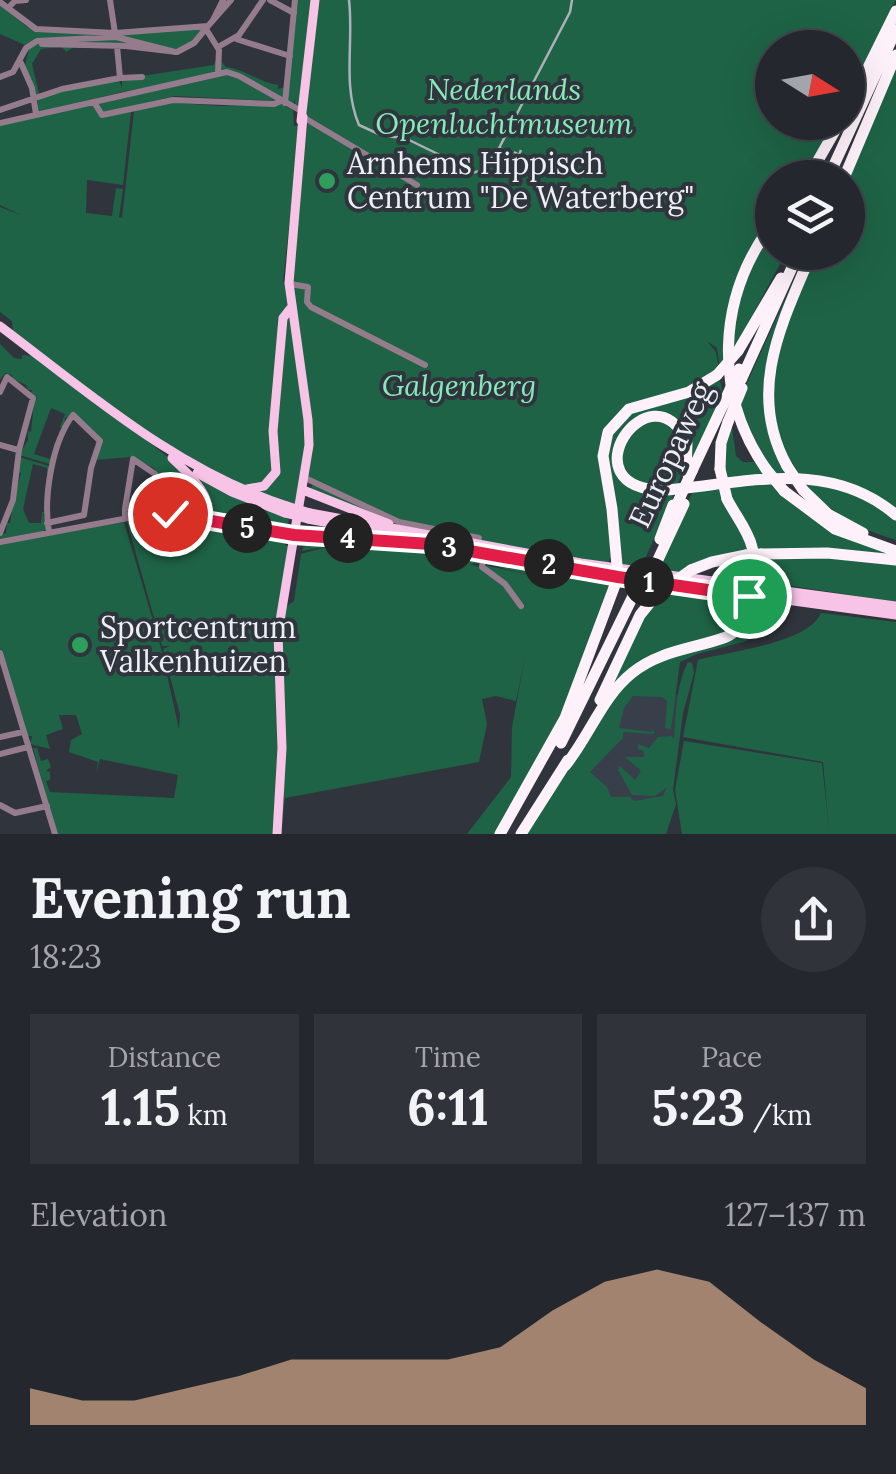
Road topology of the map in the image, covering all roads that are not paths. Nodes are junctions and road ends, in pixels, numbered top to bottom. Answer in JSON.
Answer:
{"nodes":[{"id":1,"x":26,"y":0,"type":"edge"},
{"id":2,"x":110,"y":0,"type":"edge"},
{"id":3,"x":223,"y":0,"type":"edge"},
{"id":4,"x":231,"y":0,"type":"edge"},
{"id":5,"x":266,"y":0,"type":"edge"},
{"id":6,"x":295,"y":0,"type":"edge"},
{"id":7,"x":314,"y":0,"type":"edge"},
{"id":8,"x":0,"y":2,"type":"edge"},
{"id":9,"x":9,"y":7,"type":"junction"},
{"id":10,"x":896,"y":11,"type":"edge"},
{"id":11,"x":294,"y":13,"type":"junction"},
{"id":12,"x":209,"y":25,"type":"junction"},
{"id":13,"x":896,"y":30,"type":"edge"},
{"id":14,"x":116,"y":39,"type":"junction"},
{"id":15,"x":236,"y":39,"type":"junction"},
{"id":16,"x":896,"y":44,"type":"edge"},
{"id":17,"x":218,"y":47,"type":"junction"},
{"id":18,"x":290,"y":56,"type":"junction"},
{"id":19,"x":896,"y":56,"type":"edge"},
{"id":20,"x":20,"y":63,"type":"junction"},
{"id":21,"x":218,"y":73,"type":"junction"},
{"id":22,"x":865,"y":74,"type":"edge"},
{"id":23,"x":0,"y":76,"type":"edge"},
{"id":24,"x":120,"y":78,"type":"junction"},
{"id":25,"x":142,"y":78,"type":"dead end"},
{"id":26,"x":35,"y":100,"type":"junction"},
{"id":27,"x":94,"y":102,"type":"junction"},
{"id":28,"x":283,"y":102,"type":"junction"},
{"id":29,"x":0,"y":110,"type":"edge"},
{"id":30,"x":36,"y":114,"type":"junction"},
{"id":31,"x":304,"y":114,"type":"junction"},
{"id":32,"x":0,"y":123,"type":"edge"},
{"id":33,"x":839,"y":160,"type":"edge"},
{"id":34,"x":840,"y":160,"type":"edge"},
{"id":35,"x":852,"y":160,"type":"edge"},
{"id":36,"x":416,"y":185,"type":"dead end"},
{"id":37,"x":755,"y":250,"type":"edge"},
{"id":38,"x":786,"y":270,"type":"edge"},
{"id":39,"x":788,"y":270,"type":"edge"},
{"id":40,"x":805,"y":270,"type":"edge"},
{"id":41,"x":782,"y":278,"type":"junction"},
{"id":42,"x":288,"y":284,"type":"junction"},
{"id":43,"x":290,"y":309,"type":"junction"},
{"id":44,"x":0,"y":326,"type":"edge"},
{"id":45,"x":425,"y":364,"type":"dead end"},
{"id":46,"x":740,"y":379,"type":"junction"},
{"id":47,"x":0,"y":392,"type":"edge"},
{"id":48,"x":725,"y":413,"type":"junction"},
{"id":49,"x":0,"y":445,"type":"edge"},
{"id":50,"x":164,"y":448,"type":"junction"},
{"id":51,"x":18,"y":450,"type":"junction"},
{"id":52,"x":180,"y":458,"type":"junction"},
{"id":53,"x":692,"y":471,"type":"junction"},
{"id":54,"x":305,"y":478,"type":"junction"},
{"id":55,"x":240,"y":488,"type":"junction"},
{"id":56,"x":303,"y":490,"type":"junction"},
{"id":57,"x":678,"y":504,"type":"junction"},
{"id":58,"x":286,"y":510,"type":"junction"},
{"id":59,"x":124,"y":514,"type":"junction"},
{"id":60,"x":896,"y":515,"type":"edge"},
{"id":61,"x":309,"y":516,"type":"junction"},
{"id":62,"x":209,"y":521,"type":"junction"},
{"id":63,"x":48,"y":523,"type":"junction"},
{"id":64,"x":402,"y":530,"type":"junction"},
{"id":65,"x":49,"y":532,"type":"junction"},
{"id":66,"x":0,"y":533,"type":"edge"},
{"id":67,"x":294,"y":535,"type":"junction"},
{"id":68,"x":479,"y":538,"type":"dead end"},
{"id":69,"x":0,"y":542,"type":"edge"},
{"id":70,"x":430,"y":544,"type":"junction"},
{"id":71,"x":896,"y":547,"type":"edge"},
{"id":72,"x":484,"y":552,"type":"junction"},
{"id":73,"x":896,"y":560,"type":"edge"},
{"id":74,"x":651,"y":565,"type":"junction"},
{"id":75,"x":614,"y":571,"type":"junction"},
{"id":76,"x":640,"y":591,"type":"junction"},
{"id":77,"x":750,"y":591,"type":"junction"},
{"id":78,"x":816,"y":599,"type":"junction"},
{"id":79,"x":521,"y":606,"type":"dead end"},
{"id":80,"x":896,"y":606,"type":"edge"},
{"id":81,"x":896,"y":615,"type":"edge"},
{"id":82,"x":0,"y":654,"type":"edge"},
{"id":83,"x":2,"y":665,"type":"edge"},
{"id":84,"x":14,"y":700,"type":"junction"},
{"id":85,"x":0,"y":703,"type":"edge"},
{"id":86,"x":23,"y":732,"type":"junction"},
{"id":87,"x":0,"y":737,"type":"edge"},
{"id":88,"x":28,"y":747,"type":"junction"},
{"id":89,"x":0,"y":754,"type":"edge"},
{"id":90,"x":565,"y":766,"type":"junction"},
{"id":91,"x":0,"y":804,"type":"edge"},
{"id":92,"x":47,"y":806,"type":"junction"},
{"id":93,"x":55,"y":834,"type":"edge"},
{"id":94,"x":277,"y":834,"type":"edge"},
{"id":95,"x":502,"y":834,"type":"edge"},
{"id":96,"x":512,"y":834,"type":"edge"},
{"id":97,"x":521,"y":834,"type":"edge"}],
"edges":[{"from":1,"to":9,"type":"street"},
{"from":2,"to":14,"type":"street"},
{"from":3,"to":12,"type":"street"},
{"from":4,"to":12,"type":"street"},
{"from":5,"to":11,"type":"street"},
{"from":5,"to":15,"type":"street"},
{"from":6,"to":11,"type":"street"},
{"from":7,"to":31,"type":"main road"},
{"from":8,"to":9,"type":"street"},
{"from":9,"to":14,"type":"street"},
{"from":10,"to":22,"type":"highway"},
{"from":11,"to":18,"type":"street"},
{"from":12,"to":14,"type":"street"},
{"from":12,"to":14,"type":"street"},
{"from":12,"to":17,"type":"street"},
{"from":13,"to":33,"type":"highway"},
{"from":14,"to":20,"type":"street"},
{"from":14,"to":24,"type":"street"},
{"from":15,"to":17,"type":"street"},
{"from":15,"to":18,"type":"street"},
{"from":16,"to":34,"type":"highway"},
{"from":17,"to":21,"type":"street"},
{"from":18,"to":28,"type":"street"},
{"from":19,"to":35,"type":"highway"},
{"from":20,"to":23,"type":"street"},
{"from":20,"to":26,"type":"street"},
{"from":21,"to":27,"type":"street"},
{"from":21,"to":28,"type":"street"},
{"from":24,"to":25,"type":"street"},
{"from":24,"to":26,"type":"street"},
{"from":26,"to":29,"type":"street"},
{"from":26,"to":30,"type":"street"},
{"from":27,"to":28,"type":"street"},
{"from":27,"to":30,"type":"street"},
{"from":28,"to":31,"type":"street"},
{"from":30,"to":32,"type":"street"},
{"from":31,"to":36,"type":"street"},
{"from":31,"to":42,"type":"main road"},
{"from":37,"to":71,"type":"highway","bridge":true},
{"from":38,"to":41,"type":"highway","name":"Europaweg"},
{"from":39,"to":46,"type":"highway","name":"Europaweg"},
{"from":40,"to":71,"type":"highway","bridge":true},
{"from":41,"to":46,"type":"highway","name":"Europaweg"},
{"from":41,"to":75,"type":"highway","bridge":true},
{"from":42,"to":43,"type":"main road"},
{"from":42,"to":45,"type":"street"},
{"from":43,"to":54,"type":"main road"},
{"from":43,"to":55,"type":"main road"},
{"from":44,"to":50,"type":"main road"},
{"from":46,"to":48,"type":"highway","bridge":true},
{"from":46,"to":48,"type":"highway","name":"Europaweg","bridge":true},
{"from":47,"to":51,"type":"street"},
{"from":48,"to":53,"type":"highway","name":"Europaweg"},
{"from":48,"to":77,"type":"highway","bridge":true},
{"from":49,"to":51,"type":"street"},
{"from":50,"to":52,"type":"main road"},
{"from":50,"to":62,"type":"main road"},
{"from":51,"to":66,"type":"street"},
{"from":52,"to":55,"type":"main road"},
{"from":52,"to":58,"type":"main road"},
{"from":53,"to":57,"type":"highway","name":"Europaweg","bridge":true},
{"from":53,"to":60,"type":"highway"},
{"from":54,"to":56,"type":"main road"},
{"from":54,"to":68,"type":"street"},
{"from":55,"to":58,"type":"main road"},
{"from":56,"to":64,"type":"main road"},
{"from":56,"to":67,"type":"main road"},
{"from":57,"to":74,"type":"highway","name":"Europaweg"},
{"from":57,"to":74,"type":"highway","name":"Europaweg"},
{"from":58,"to":61,"type":"main road","bridge":true},
{"from":59,"to":59,"type":"street"},
{"from":59,"to":62,"type":"street"},
{"from":59,"to":65,"type":"street"},
{"from":61,"to":64,"type":"main road"},
{"from":61,"to":70,"type":"main road"},
{"from":62,"to":67,"type":"street"},
{"from":63,"to":63,"type":"street"},
{"from":63,"to":65,"type":"street"},
{"from":64,"to":75,"type":"main road"},
{"from":65,"to":69,"type":"street"},
{"from":67,"to":70,"type":"main road"},
{"from":67,"to":94,"type":"main road"},
{"from":70,"to":72,"type":"main road"},
{"from":72,"to":75,"type":"main road"},
{"from":72,"to":79,"type":"street"},
{"from":73,"to":90,"type":"highway","bridge":true},
{"from":74,"to":76,"type":"highway","name":"Europaweg","bridge":true},
{"from":75,"to":77,"type":"main road"},
{"from":75,"to":95,"type":"highway"},
{"from":76,"to":95,"type":"highway","name":"Europaweg"},
{"from":76,"to":96,"type":"highway","name":"Europaweg"},
{"from":77,"to":78,"type":"main road"},
{"from":77,"to":90,"type":"highway"},
{"from":78,"to":80,"type":"main road"},
{"from":78,"to":81,"type":"main road"},
{"from":82,"to":83,"type":"street"},
{"from":83,"to":84,"type":"street"},
{"from":84,"to":85,"type":"street"},
{"from":84,"to":86,"type":"street"},
{"from":86,"to":87,"type":"street"},
{"from":86,"to":88,"type":"street"},
{"from":88,"to":89,"type":"street"},
{"from":88,"to":92,"type":"street"},
{"from":90,"to":97,"type":"highway"},
{"from":91,"to":92,"type":"street"},
{"from":92,"to":93,"type":"street"}]}
